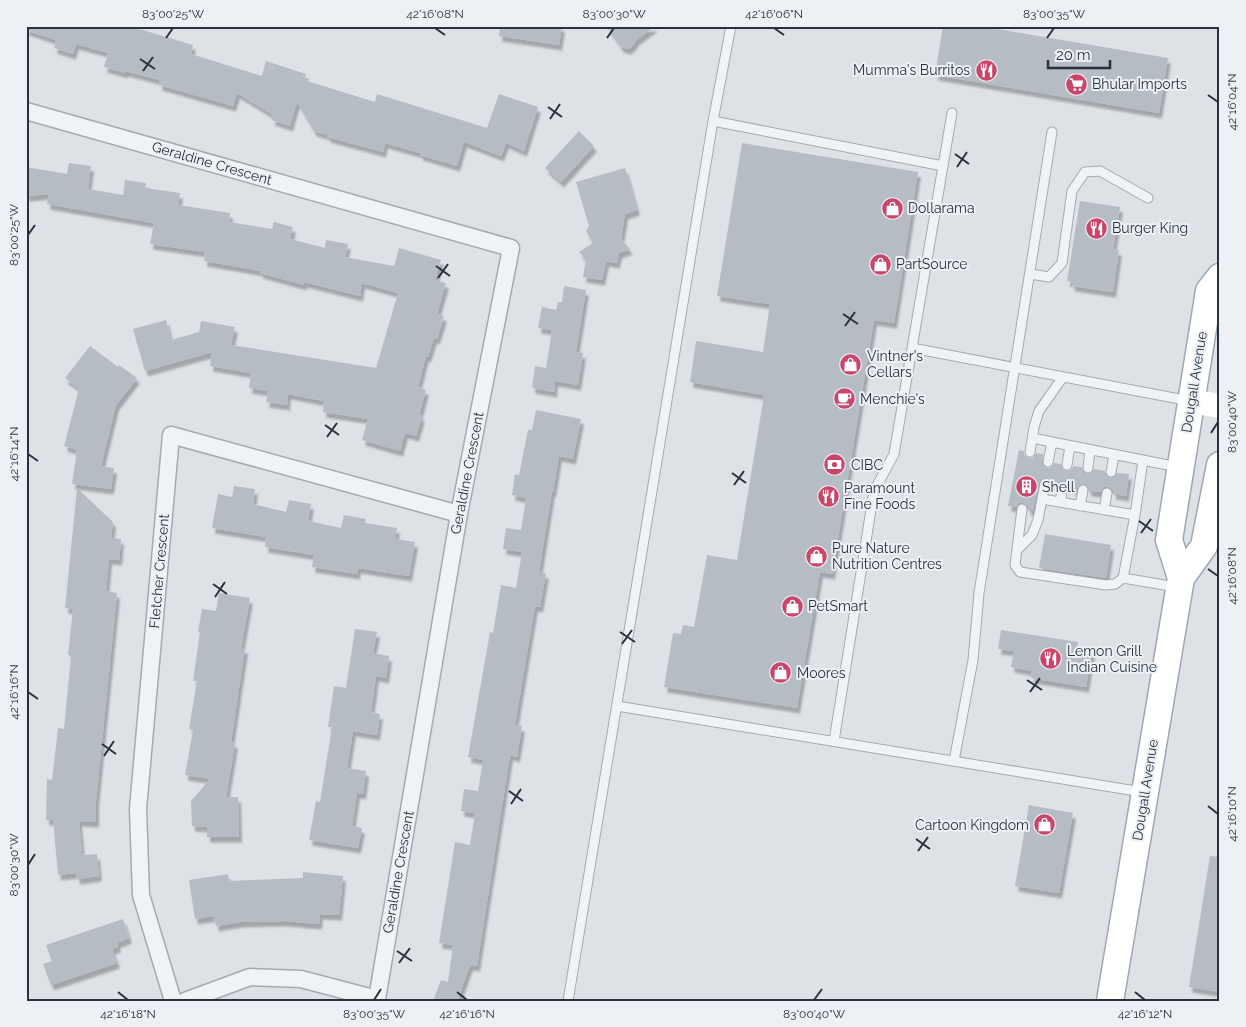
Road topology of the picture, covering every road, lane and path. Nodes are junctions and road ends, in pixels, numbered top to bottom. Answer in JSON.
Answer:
{"nodes":[{"id":1,"x":731,"y":26,"type":"edge"},
{"id":2,"x":26,"y":111,"type":"edge"},
{"id":3,"x":952,"y":113,"type":"dead end"},
{"id":4,"x":713,"y":121,"type":"junction"},
{"id":5,"x":1052,"y":132,"type":"dead end"},
{"id":6,"x":943,"y":166,"type":"junction"},
{"id":7,"x":1148,"y":198,"type":"dead end"},
{"id":8,"x":1030,"y":274,"type":"junction"},
{"id":9,"x":1220,"y":277,"type":"edge"},
{"id":10,"x":912,"y":348,"type":"junction"},
{"id":11,"x":1015,"y":368,"type":"junction"},
{"id":12,"x":1063,"y":377,"type":"junction"},
{"id":13,"x":1190,"y":401,"type":"junction"},
{"id":14,"x":1220,"y":406,"type":"edge"},
{"id":15,"x":1033,"y":438,"type":"junction"},
{"id":16,"x":1052,"y":442,"type":"junction"},
{"id":17,"x":1070,"y":446,"type":"junction"},
{"id":18,"x":1090,"y":450,"type":"junction"},
{"id":19,"x":1030,"y":452,"type":"dead end"},
{"id":20,"x":1114,"y":455,"type":"junction"},
{"id":21,"x":1143,"y":460,"type":"junction"},
{"id":22,"x":1048,"y":462,"type":"dead end"},
{"id":23,"x":1066,"y":465,"type":"dead end"},
{"id":24,"x":1220,"y":465,"type":"edge"},
{"id":25,"x":1088,"y":468,"type":"dead end"},
{"id":26,"x":1180,"y":468,"type":"junction"},
{"id":27,"x":1111,"y":472,"type":"dead end"},
{"id":28,"x":1045,"y":484,"type":"dead end"},
{"id":29,"x":1063,"y":487,"type":"dead end"},
{"id":30,"x":1083,"y":490,"type":"dead end"},
{"id":31,"x":1107,"y":493,"type":"dead end"},
{"id":32,"x":1042,"y":499,"type":"junction"},
{"id":33,"x":1060,"y":502,"type":"junction"},
{"id":34,"x":1080,"y":506,"type":"junction"},
{"id":35,"x":1022,"y":509,"type":"dead end"},
{"id":36,"x":1104,"y":510,"type":"junction"},
{"id":37,"x":459,"y":514,"type":"junction"},
{"id":38,"x":1134,"y":516,"type":"junction"},
{"id":39,"x":1017,"y":550,"type":"junction"},
{"id":40,"x":1123,"y":578,"type":"junction"},
{"id":41,"x":1180,"y":583,"type":"junction"},
{"id":42,"x":617,"y":706,"type":"junction"},
{"id":43,"x":834,"y":741,"type":"junction"},
{"id":44,"x":954,"y":761,"type":"junction"},
{"id":45,"x":1145,"y":792,"type":"junction"},
{"id":46,"x":173,"y":1001,"type":"edge"},
{"id":47,"x":185,"y":1001,"type":"edge"},
{"id":48,"x":568,"y":1001,"type":"edge"},
{"id":49,"x":1110,"y":1001,"type":"edge"}],
"edges":[{"from":1,"to":4,"type":"lane"},
{"from":2,"to":37,"type":"street","name":"Geraldine Crescent"},
{"from":3,"to":6,"type":"lane"},
{"from":4,"to":6,"type":"lane"},
{"from":4,"to":42,"type":"lane"},
{"from":5,"to":8,"type":"lane"},
{"from":6,"to":10,"type":"lane"},
{"from":7,"to":8,"type":"lane"},
{"from":8,"to":11,"type":"lane"},
{"from":9,"to":13,"type":"main road","name":"Dougall Avenue"},
{"from":10,"to":11,"type":"lane"},
{"from":10,"to":43,"type":"lane"},
{"from":11,"to":12,"type":"lane"},
{"from":11,"to":44,"type":"lane"},
{"from":12,"to":13,"type":"lane"},
{"from":12,"to":15,"type":"lane"},
{"from":13,"to":14,"type":"street"},
{"from":13,"to":26,"type":"main road","name":"Dougall Avenue"},
{"from":15,"to":16,"type":"lane"},
{"from":15,"to":19,"type":"lane"},
{"from":16,"to":17,"type":"lane"},
{"from":16,"to":22,"type":"lane"},
{"from":17,"to":18,"type":"lane"},
{"from":17,"to":23,"type":"lane"},
{"from":18,"to":20,"type":"lane"},
{"from":18,"to":25,"type":"lane"},
{"from":20,"to":21,"type":"lane"},
{"from":20,"to":27,"type":"lane"},
{"from":21,"to":26,"type":"lane"},
{"from":21,"to":38,"type":"lane"},
{"from":24,"to":41,"type":"main road","name":"Dougall Avenue"},
{"from":26,"to":41,"type":"main road","name":"Dougall Avenue"},
{"from":28,"to":32,"type":"lane"},
{"from":29,"to":33,"type":"lane"},
{"from":30,"to":34,"type":"lane"},
{"from":31,"to":36,"type":"lane"},
{"from":32,"to":33,"type":"lane"},
{"from":32,"to":39,"type":"lane"},
{"from":33,"to":34,"type":"lane"},
{"from":34,"to":36,"type":"lane"},
{"from":35,"to":39,"type":"lane"},
{"from":36,"to":38,"type":"lane"},
{"from":37,"to":46,"type":"street","name":"Fletcher Crescent"},
{"from":37,"to":47,"type":"street","name":"Geraldine Crescent"},
{"from":38,"to":40,"type":"lane"},
{"from":39,"to":40,"type":"lane"},
{"from":40,"to":41,"type":"lane"},
{"from":41,"to":45,"type":"main road","name":"Dougall Avenue"},
{"from":42,"to":43,"type":"lane"},
{"from":42,"to":48,"type":"lane"},
{"from":43,"to":44,"type":"lane"},
{"from":44,"to":45,"type":"lane"},
{"from":45,"to":49,"type":"main road","name":"Dougall Avenue"}]}
